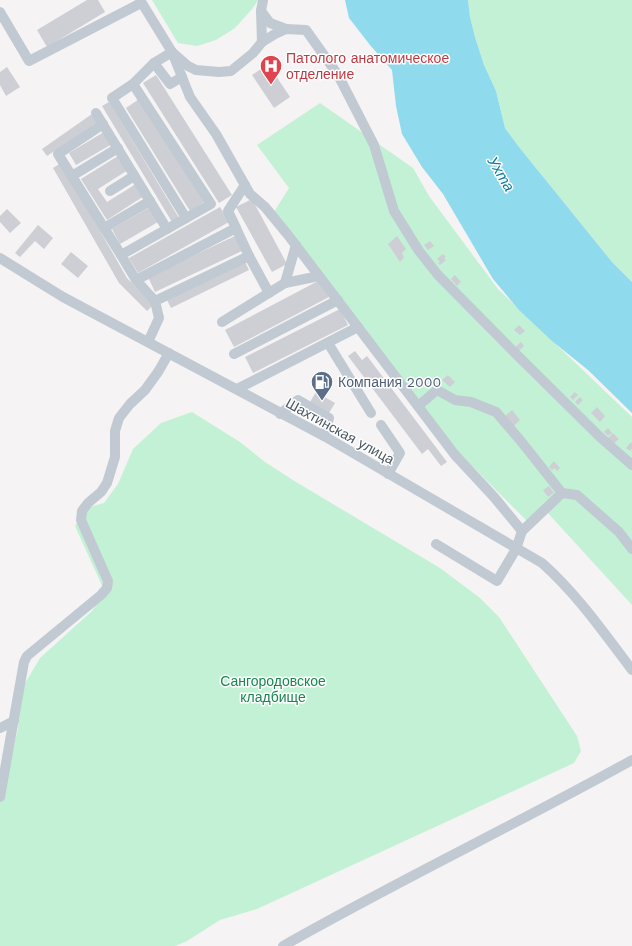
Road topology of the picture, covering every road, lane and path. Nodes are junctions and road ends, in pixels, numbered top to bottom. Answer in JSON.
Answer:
{"nodes":[{"id":1,"x":263,"y":0,"type":"edge"},
{"id":2,"x":140,"y":1,"type":"edge"},
{"id":3,"x":261,"y":11,"type":"junction"},
{"id":4,"x":0,"y":12,"type":"edge"},
{"id":5,"x":286,"y":29,"type":"junction"},
{"id":6,"x":262,"y":42,"type":"junction"},
{"id":7,"x":172,"y":52,"type":"junction"},
{"id":8,"x":154,"y":63,"type":"junction"},
{"id":9,"x":182,"y":77,"type":"junction"},
{"id":10,"x":134,"y":84,"type":"junction"},
{"id":11,"x":96,"y":113,"type":"dead end"},
{"id":12,"x":103,"y":124,"type":"junction"},
{"id":13,"x":118,"y":148,"type":"junction"},
{"id":14,"x":72,"y":176,"type":"junction"},
{"id":15,"x":134,"y":176,"type":"junction"},
{"id":16,"x":245,"y":185,"type":"junction"},
{"id":17,"x":110,"y":191,"type":"dead end"},
{"id":18,"x":150,"y":201,"type":"junction"},
{"id":19,"x":186,"y":218,"type":"junction"},
{"id":20,"x":104,"y":228,"type":"junction"},
{"id":21,"x":236,"y":228,"type":"junction"},
{"id":22,"x":167,"y":229,"type":"junction"},
{"id":23,"x":296,"y":245,"type":"junction"},
{"id":24,"x":121,"y":256,"type":"junction"},
{"id":25,"x":250,"y":256,"type":"junction"},
{"id":26,"x":0,"y":258,"type":"edge"},
{"id":27,"x":320,"y":276,"type":"junction"},
{"id":28,"x":136,"y":280,"type":"junction"},
{"id":29,"x":285,"y":283,"type":"junction"},
{"id":30,"x":269,"y":293,"type":"junction"},
{"id":31,"x":338,"y":300,"type":"junction"},
{"id":32,"x":155,"y":301,"type":"junction"},
{"id":33,"x":222,"y":322,"type":"dead end"},
{"id":34,"x":358,"y":327,"type":"junction"},
{"id":35,"x":148,"y":342,"type":"junction"},
{"id":36,"x":328,"y":342,"type":"junction"},
{"id":37,"x":169,"y":353,"type":"junction"},
{"id":38,"x":234,"y":354,"type":"dead end"},
{"id":39,"x":237,"y":389,"type":"junction"},
{"id":40,"x":418,"y":406,"type":"junction"},
{"id":41,"x":371,"y":413,"type":"dead end"},
{"id":42,"x":280,"y":414,"type":"junction"},
{"id":43,"x":381,"y":425,"type":"dead end"},
{"id":44,"x":324,"y":436,"type":"junction"},
{"id":45,"x":632,"y":465,"type":"edge"},
{"id":46,"x":388,"y":474,"type":"junction"},
{"id":47,"x":562,"y":493,"type":"junction"},
{"id":48,"x":522,"y":530,"type":"junction"},
{"id":49,"x":436,"y":544,"type":"dead end"},
{"id":50,"x":516,"y":549,"type":"junction"},
{"id":51,"x":632,"y":549,"type":"edge"},
{"id":52,"x":632,"y":670,"type":"edge"},
{"id":53,"x":14,"y":721,"type":"junction"},
{"id":54,"x":0,"y":728,"type":"edge"},
{"id":55,"x":632,"y":760,"type":"edge"},
{"id":56,"x":0,"y":797,"type":"edge"},
{"id":57,"x":282,"y":946,"type":"edge"}],
"edges":[{"from":1,"to":3,"type":"street"},
{"from":2,"to":4,"type":"street"},
{"from":2,"to":7,"type":"street"},
{"from":3,"to":5,"type":"street"},
{"from":3,"to":6,"type":"street"},
{"from":5,"to":6,"type":"street"},
{"from":5,"to":45,"type":"street"},
{"from":6,"to":7,"type":"street"},
{"from":7,"to":8,"type":"street"},
{"from":7,"to":9,"type":"street"},
{"from":8,"to":9,"type":"street"},
{"from":8,"to":10,"type":"street"},
{"from":9,"to":16,"type":"street"},
{"from":10,"to":19,"type":"street"},
{"from":10,"to":19,"type":"street"},
{"from":11,"to":12,"type":"street"},
{"from":12,"to":13,"type":"street"},
{"from":12,"to":14,"type":"street"},
{"from":13,"to":14,"type":"street"},
{"from":13,"to":15,"type":"street"},
{"from":14,"to":20,"type":"street"},
{"from":15,"to":17,"type":"street"},
{"from":15,"to":18,"type":"street"},
{"from":16,"to":21,"type":"street"},
{"from":16,"to":23,"type":"street"},
{"from":18,"to":20,"type":"street"},
{"from":18,"to":22,"type":"street"},
{"from":19,"to":22,"type":"street"},
{"from":20,"to":24,"type":"street"},
{"from":21,"to":25,"type":"street"},
{"from":21,"to":28,"type":"street"},
{"from":22,"to":24,"type":"street"},
{"from":23,"to":27,"type":"street"},
{"from":23,"to":29,"type":"street"},
{"from":24,"to":28,"type":"street"},
{"from":25,"to":30,"type":"street"},
{"from":25,"to":32,"type":"street"},
{"from":26,"to":35,"type":"street","name":"Шахтинская улица"},
{"from":27,"to":29,"type":"street"},
{"from":27,"to":31,"type":"street"},
{"from":28,"to":32,"type":"street"},
{"from":29,"to":30,"type":"street"},
{"from":30,"to":33,"type":"street"},
{"from":31,"to":34,"type":"street"},
{"from":31,"to":38,"type":"street"},
{"from":32,"to":35,"type":"street"},
{"from":34,"to":36,"type":"street"},
{"from":34,"to":40,"type":"street"},
{"from":35,"to":37,"type":"street","name":"Шахтинская улица"},
{"from":36,"to":39,"type":"street"},
{"from":36,"to":41,"type":"street"},
{"from":37,"to":39,"type":"street","name":"Шахтинская улица"},
{"from":37,"to":53,"type":"street"},
{"from":39,"to":42,"type":"street","name":"Шахтинская улица"},
{"from":40,"to":47,"type":"street"},
{"from":40,"to":48,"type":"street"},
{"from":42,"to":44,"type":"street","name":"Шахтинская улица"},
{"from":42,"to":44,"type":"street"},
{"from":43,"to":46,"type":"street"},
{"from":44,"to":46,"type":"street","name":"Шахтинская улица"},
{"from":46,"to":50,"type":"street","name":"Шахтинская улица"},
{"from":47,"to":48,"type":"street"},
{"from":47,"to":51,"type":"street"},
{"from":48,"to":50,"type":"street"},
{"from":49,"to":50,"type":"street"},
{"from":50,"to":52,"type":"street","name":"Шахтинская улица"},
{"from":53,"to":54,"type":"street"},
{"from":53,"to":56,"type":"street"},
{"from":55,"to":57,"type":"street"}]}
